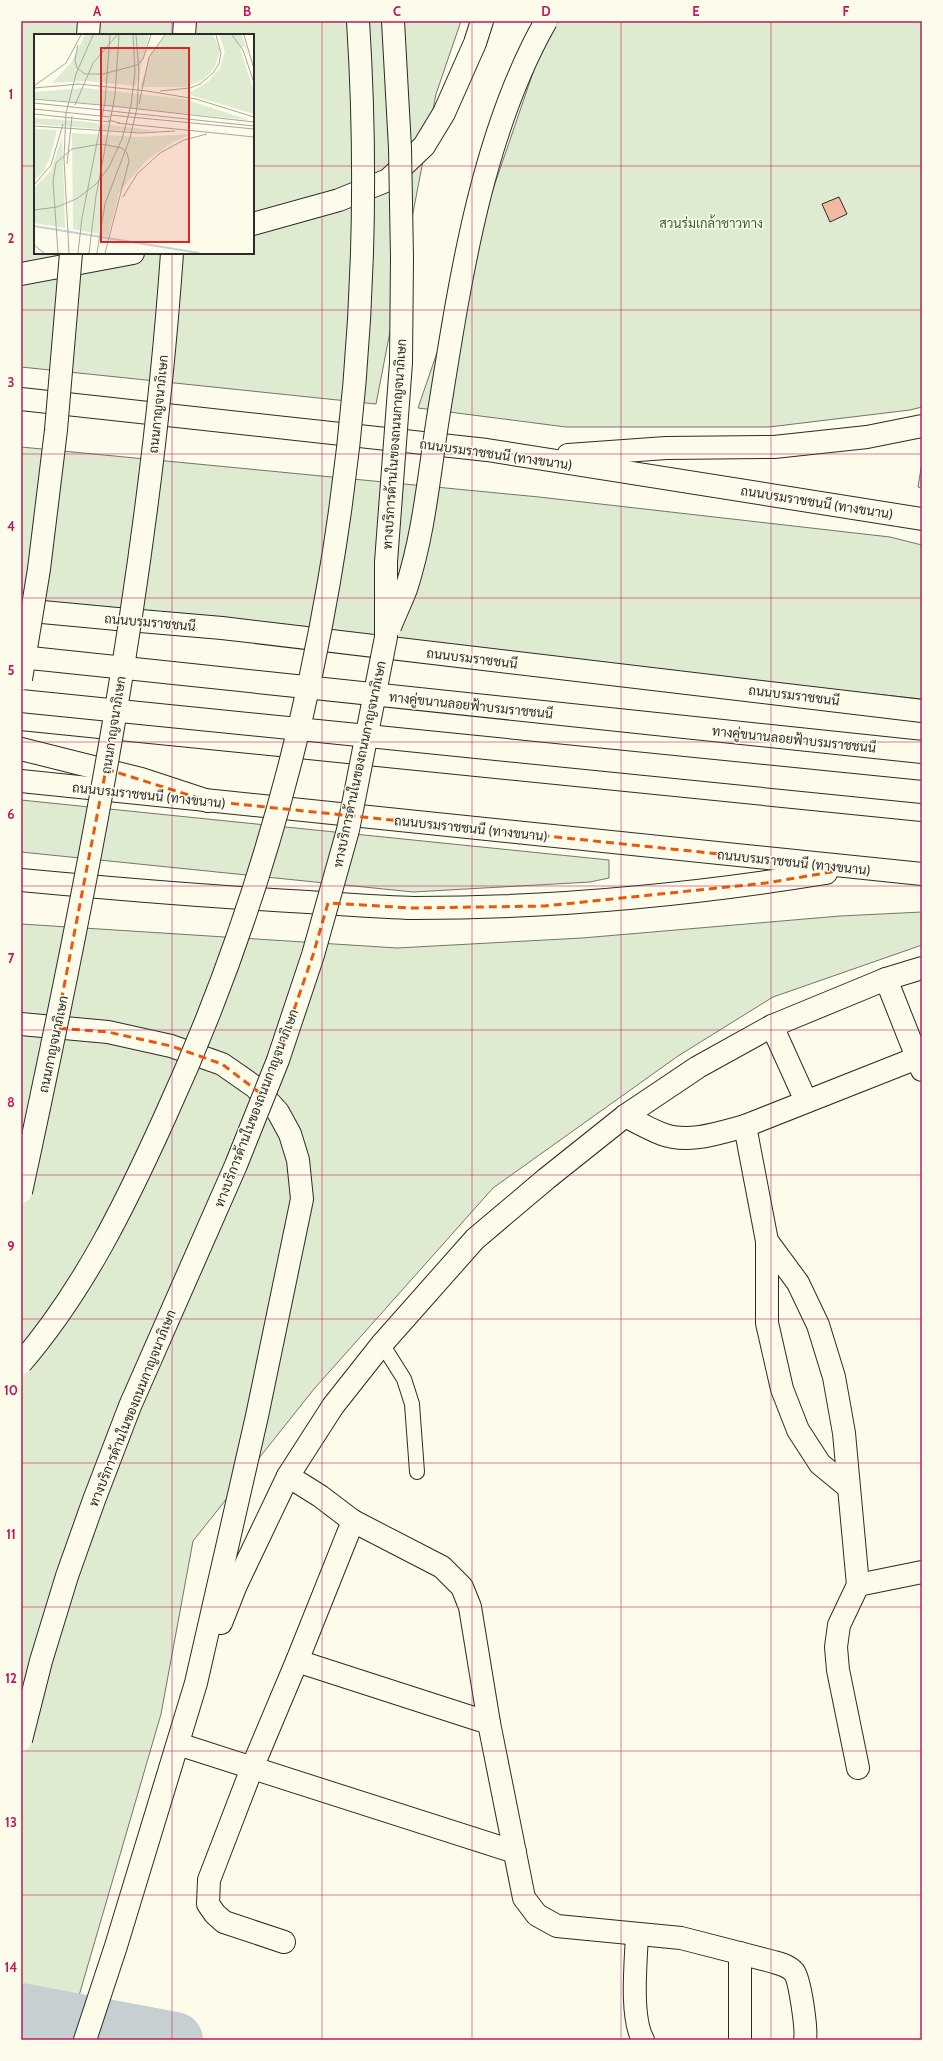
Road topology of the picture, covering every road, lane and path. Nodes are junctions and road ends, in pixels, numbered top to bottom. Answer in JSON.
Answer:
{"nodes":[{"id":1,"x":89,"y":21,"type":"edge"},
{"id":2,"x":185,"y":21,"type":"edge"},
{"id":3,"x":358,"y":21,"type":"edge"},
{"id":4,"x":393,"y":21,"type":"edge"},
{"id":5,"x":482,"y":21,"type":"edge"},
{"id":6,"x":546,"y":21,"type":"edge"},
{"id":7,"x":88,"y":34,"type":"edge"},
{"id":8,"x":184,"y":34,"type":"edge"},
{"id":9,"x":254,"y":224,"type":"edge"},
{"id":10,"x":71,"y":254,"type":"edge"},
{"id":11,"x":128,"y":254,"type":"edge"},
{"id":12,"x":172,"y":254,"type":"edge"},
{"id":13,"x":21,"y":274,"type":"edge"},
{"id":14,"x":21,"y":399,"type":"edge"},
{"id":15,"x":922,"y":426,"type":"edge"},
{"id":16,"x":537,"y":459,"type":"junction"},
{"id":17,"x":922,"y":519,"type":"edge"},
{"id":18,"x":21,"y":610,"type":"edge"},
{"id":19,"x":386,"y":637,"type":"junction"},
{"id":20,"x":21,"y":657,"type":"edge"},
{"id":21,"x":21,"y":679,"type":"edge"},
{"id":22,"x":21,"y":701,"type":"edge"},
{"id":23,"x":922,"y":710,"type":"edge"},
{"id":24,"x":21,"y":719,"type":"edge"},
{"id":25,"x":21,"y":749,"type":"edge"},
{"id":26,"x":922,"y":752,"type":"edge"},
{"id":27,"x":21,"y":781,"type":"edge"},
{"id":28,"x":922,"y":792,"type":"edge"},
{"id":29,"x":208,"y":801,"type":"junction"},
{"id":30,"x":922,"y":810,"type":"edge"},
{"id":31,"x":855,"y":868,"type":"junction"},
{"id":32,"x":922,"y":874,"type":"edge"},
{"id":33,"x":21,"y":880,"type":"edge"},
{"id":34,"x":922,"y":968,"type":"edge"},
{"id":35,"x":886,"y":979,"type":"junction"},
{"id":36,"x":21,"y":1024,"type":"edge"},
{"id":37,"x":772,"y":1026,"type":"junction"},
{"id":38,"x":921,"y":1061,"type":"edge"},
{"id":39,"x":806,"y":1101,"type":"junction"},
{"id":40,"x":625,"y":1116,"type":"junction"},
{"id":41,"x":745,"y":1126,"type":"junction"},
{"id":42,"x":21,"y":1192,"type":"edge"},
{"id":43,"x":767,"y":1241,"type":"junction"},
{"id":44,"x":382,"y":1344,"type":"junction"},
{"id":45,"x":21,"y":1363,"type":"edge"},
{"id":46,"x":417,"y":1472,"type":"dead end"},
{"id":47,"x":288,"y":1476,"type":"junction"},
{"id":48,"x":848,"y":1487,"type":"junction"},
{"id":49,"x":352,"y":1521,"type":"junction"},
{"id":50,"x":922,"y":1572,"type":"edge"},
{"id":51,"x":858,"y":1585,"type":"junction"},
{"id":52,"x":297,"y":1661,"type":"junction"},
{"id":53,"x":196,"y":1683,"type":"junction"},
{"id":54,"x":489,"y":1723,"type":"junction"},
{"id":55,"x":21,"y":1740,"type":"edge"},
{"id":56,"x":178,"y":1744,"type":"junction"},
{"id":57,"x":252,"y":1768,"type":"junction"},
{"id":58,"x":858,"y":1768,"type":"dead end"},
{"id":59,"x":515,"y":1852,"type":"junction"},
{"id":60,"x":637,"y":1934,"type":"junction"},
{"id":61,"x":284,"y":1942,"type":"dead end"},
{"id":62,"x":740,"y":1953,"type":"junction"},
{"id":63,"x":85,"y":2040,"type":"edge"},
{"id":64,"x":643,"y":2040,"type":"edge"},
{"id":65,"x":740,"y":2040,"type":"edge"},
{"id":66,"x":805,"y":2040,"type":"edge"}],
"edges":[{"from":1,"to":7,"type":"main road"},
{"from":2,"to":8,"type":"main road"},
{"from":3,"to":45,"type":"main road","bridge":true},
{"from":4,"to":19,"type":"main road","name":"ทางบริการด้านในของถนนกาญจนาภิเษก","bridge":true},
{"from":5,"to":9,"type":"main road"},
{"from":6,"to":19,"type":"main road","bridge":true},
{"from":10,"to":21,"type":"main road","bridge":true},
{"from":11,"to":13,"type":"main road"},
{"from":12,"to":42,"type":"main road","name":"ถนนกาญจนาภิเษก","bridge":true},
{"from":14,"to":16,"type":"main road","name":"ถนนบรมราชชนนี (ทางขนาน)"},
{"from":15,"to":16,"type":"main road"},
{"from":16,"to":17,"type":"main road","name":"ถนนบรมราชชนนี (ทางขนาน)"},
{"from":18,"to":23,"type":"main road","name":"ถนนบรมราชชนนี"},
{"from":19,"to":55,"type":"main road","name":"ทางบริการด้านในของถนนกาญจนาภิเษก","bridge":true},
{"from":20,"to":26,"type":"main road","name":"ทางคู่ขนานลอยฟ้าบรมราชชนนี","bridge":true},
{"from":22,"to":28,"type":"main road","bridge":true},
{"from":24,"to":30,"type":"main road"},
{"from":25,"to":29,"type":"main road"},
{"from":27,"to":29,"type":"main road","name":"ถนนบรมราชชนนี (ทางขนาน)"},
{"from":29,"to":31,"type":"main road","name":"ถนนบรมราชชนนี (ทางขนาน)"},
{"from":31,"to":32,"type":"main road","name":"ถนนบรมราชชนนี (ทางขนาน)"},
{"from":31,"to":33,"type":"main road"},
{"from":34,"to":35,"type":"main road"},
{"from":35,"to":37,"type":"main road"},
{"from":35,"to":38,"type":"main road"},
{"from":36,"to":53,"type":"main road"},
{"from":37,"to":39,"type":"main road"},
{"from":37,"to":40,"type":"main road"},
{"from":38,"to":39,"type":"main road"},
{"from":39,"to":41,"type":"main road"},
{"from":40,"to":41,"type":"main road"},
{"from":40,"to":44,"type":"main road"},
{"from":41,"to":43,"type":"main road"},
{"from":43,"to":48,"type":"main road"},
{"from":43,"to":48,"type":"main road"},
{"from":44,"to":46,"type":"lane"},
{"from":44,"to":47,"type":"main road"},
{"from":47,"to":49,"type":"main road"},
{"from":47,"to":53,"type":"main road"},
{"from":48,"to":51,"type":"main road"},
{"from":49,"to":52,"type":"main road"},
{"from":49,"to":54,"type":"main road"},
{"from":50,"to":51,"type":"main road"},
{"from":51,"to":58,"type":"main road"},
{"from":52,"to":54,"type":"main road"},
{"from":52,"to":57,"type":"main road"},
{"from":53,"to":56,"type":"main road"},
{"from":54,"to":59,"type":"main road"},
{"from":56,"to":57,"type":"main road"},
{"from":56,"to":63,"type":"main road"},
{"from":57,"to":59,"type":"main road"},
{"from":57,"to":61,"type":"main road"},
{"from":59,"to":60,"type":"main road"},
{"from":60,"to":62,"type":"main road"},
{"from":60,"to":64,"type":"main road"},
{"from":62,"to":65,"type":"main road"},
{"from":62,"to":66,"type":"main road"}]}
